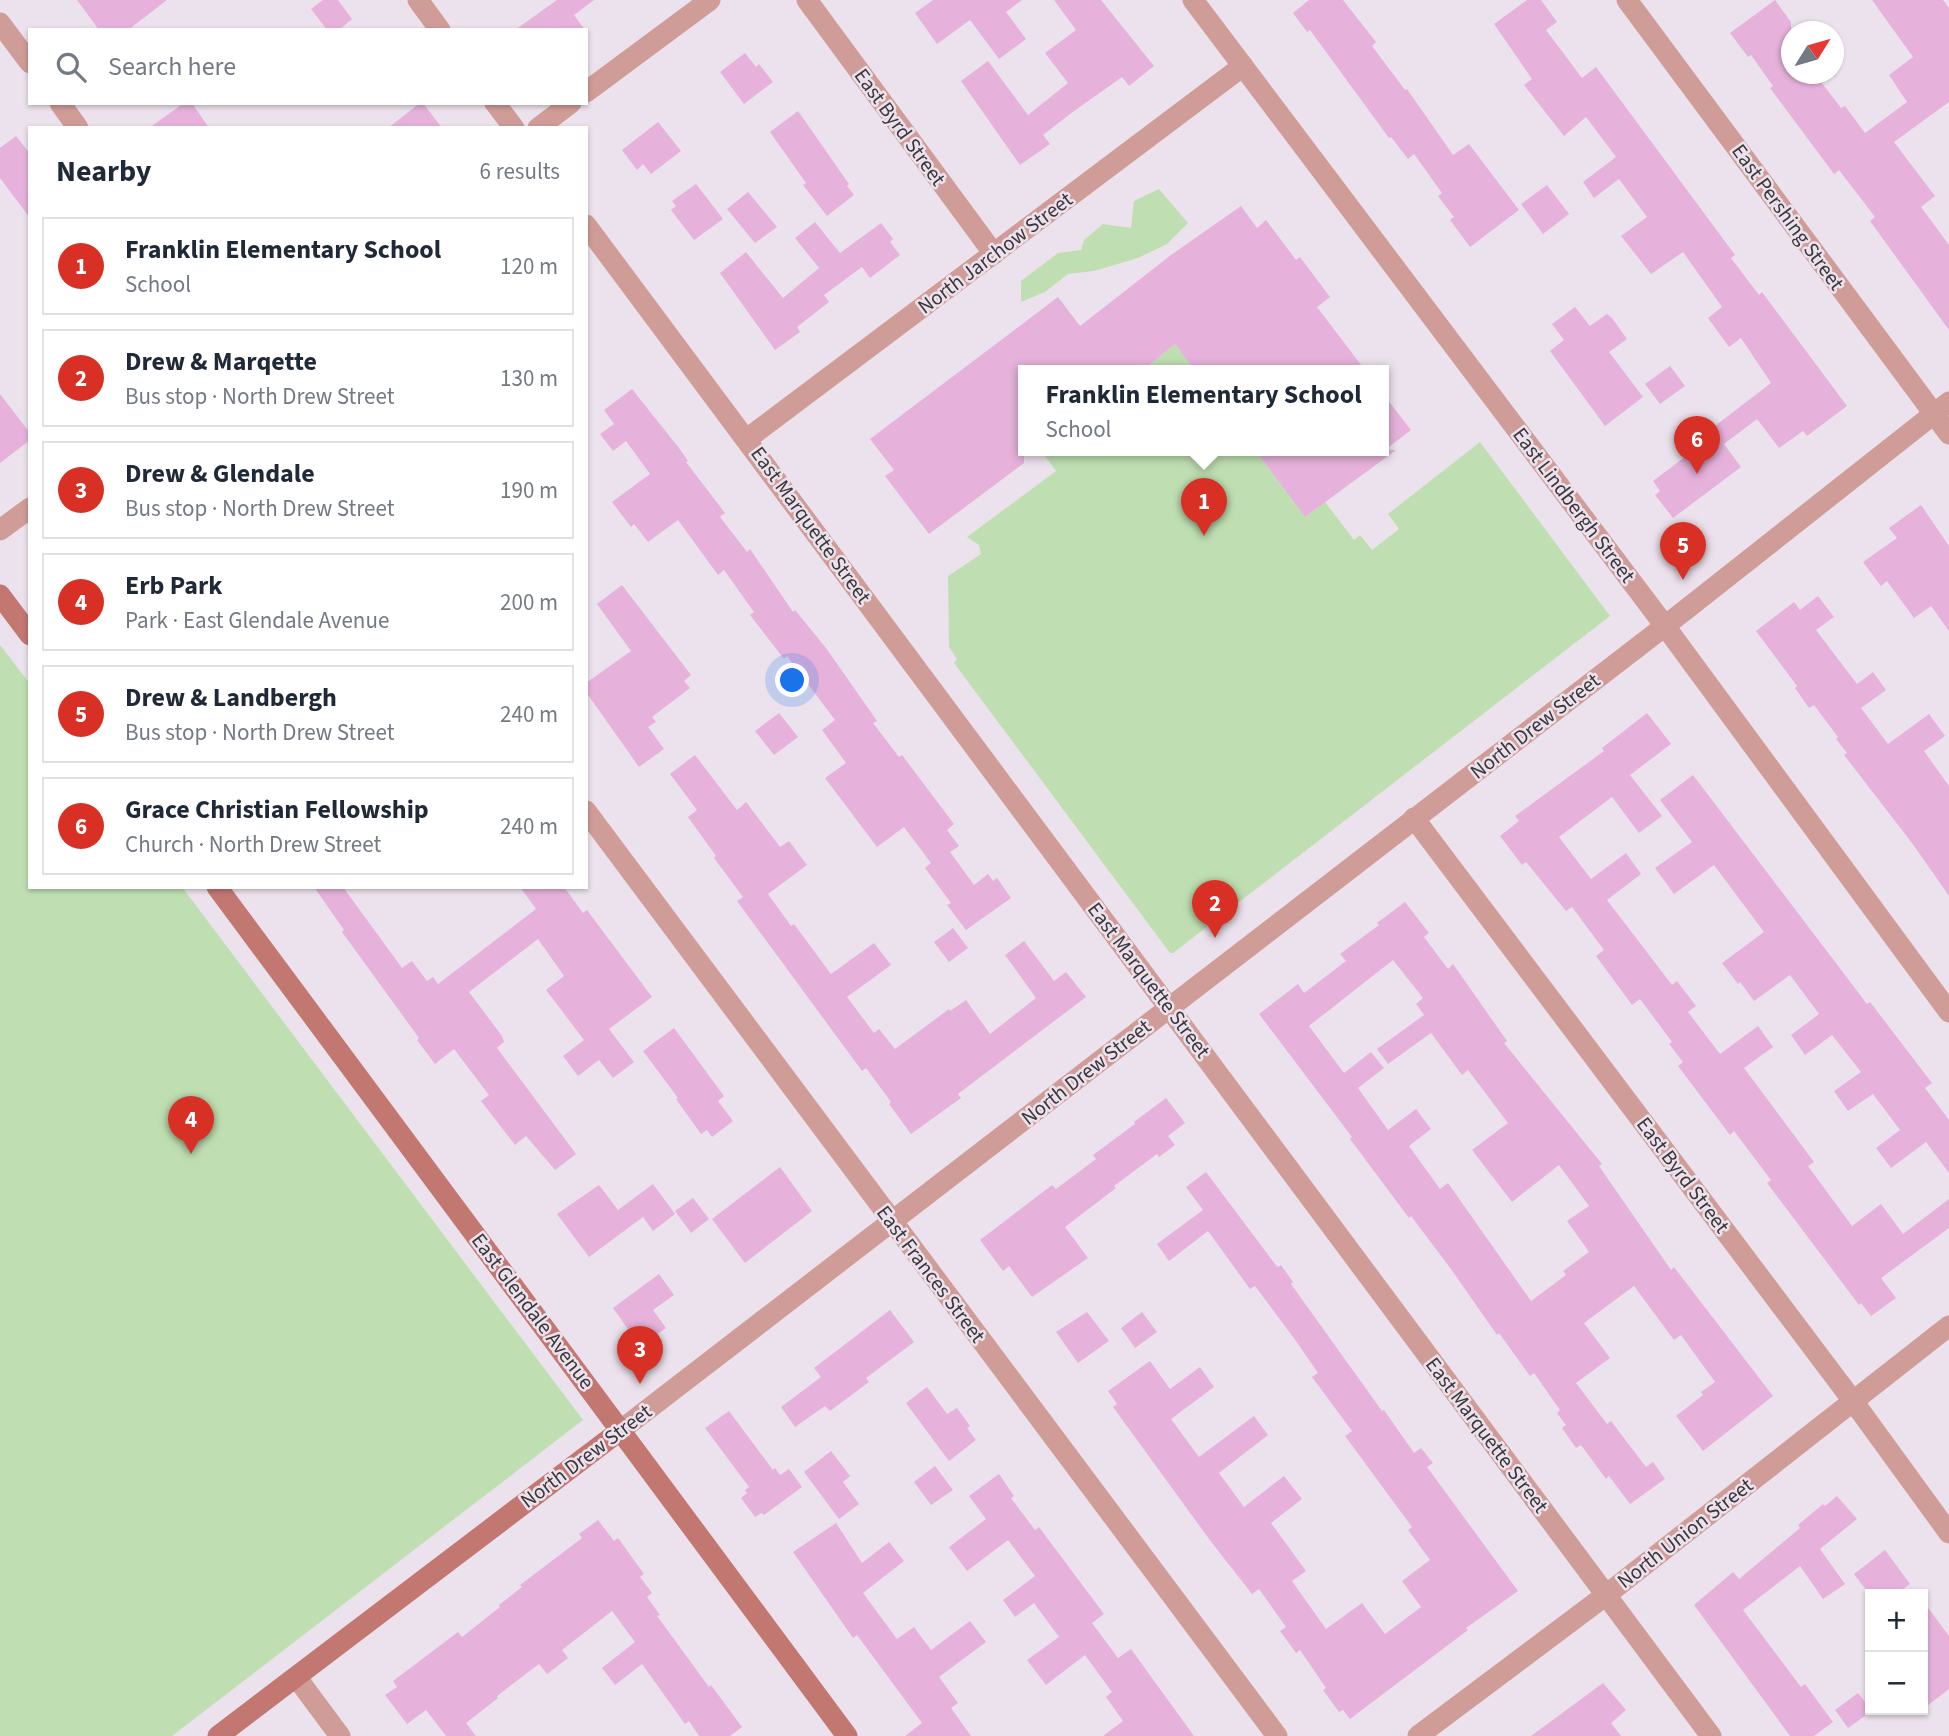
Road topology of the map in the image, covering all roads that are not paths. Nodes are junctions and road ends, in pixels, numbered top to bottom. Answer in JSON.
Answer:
{"nodes":[{"id":1,"x":418,"y":0,"type":"edge"},
{"id":2,"x":710,"y":0,"type":"edge"},
{"id":3,"x":807,"y":0,"type":"edge"},
{"id":4,"x":1194,"y":0,"type":"edge"},
{"id":5,"x":1627,"y":0,"type":"edge"},
{"id":6,"x":0,"y":23,"type":"edge"},
{"id":7,"x":439,"y":28,"type":"edge"},
{"id":8,"x":28,"y":60,"type":"edge"},
{"id":9,"x":1243,"y":66,"type":"junction"},
{"id":10,"x":588,"y":91,"type":"edge"},
{"id":11,"x":61,"y":105,"type":"edge"},
{"id":12,"x":497,"y":105,"type":"edge"},
{"id":13,"x":568,"y":105,"type":"edge"},
{"id":14,"x":77,"y":126,"type":"edge"},
{"id":15,"x":512,"y":126,"type":"edge"},
{"id":16,"x":541,"y":126,"type":"edge"},
{"id":17,"x":588,"y":228,"type":"edge"},
{"id":18,"x":994,"y":254,"type":"junction"},
{"id":19,"x":1941,"y":408,"type":"edge"},
{"id":20,"x":1949,"y":434,"type":"edge"},
{"id":21,"x":747,"y":439,"type":"junction"},
{"id":22,"x":28,"y":510,"type":"edge"},
{"id":23,"x":0,"y":530,"type":"edge"},
{"id":24,"x":0,"y":595,"type":"edge"},
{"id":25,"x":1665,"y":626,"type":"junction"},
{"id":26,"x":28,"y":632,"type":"edge"},
{"id":27,"x":588,"y":814,"type":"edge"},
{"id":28,"x":1414,"y":818,"type":"junction"},
{"id":29,"x":218,"y":889,"type":"edge"},
{"id":30,"x":1170,"y":1008,"type":"junction"},
{"id":31,"x":1949,"y":1012,"type":"edge"},
{"id":32,"x":892,"y":1222,"type":"junction"},
{"id":33,"x":1949,"y":1326,"type":"edge"},
{"id":34,"x":1853,"y":1401,"type":"junction"},
{"id":35,"x":621,"y":1430,"type":"junction"},
{"id":36,"x":1949,"y":1533,"type":"edge"},
{"id":37,"x":1606,"y":1595,"type":"junction"},
{"id":38,"x":297,"y":1678,"type":"junction"},
{"id":39,"x":218,"y":1736,"type":"edge"},
{"id":40,"x":340,"y":1736,"type":"edge"},
{"id":41,"x":848,"y":1736,"type":"edge"},
{"id":42,"x":1277,"y":1736,"type":"edge"},
{"id":43,"x":1418,"y":1736,"type":"edge"},
{"id":44,"x":1712,"y":1736,"type":"edge"}],
"edges":[{"from":1,"to":7,"type":"street"},
{"from":2,"to":10,"type":"street"},
{"from":3,"to":18,"type":"street","name":"East Byrd Street"},
{"from":4,"to":9,"type":"street","name":"East Lindbergh Street"},
{"from":5,"to":19,"type":"street","name":"East Pershing Street"},
{"from":6,"to":8,"type":"street"},
{"from":9,"to":18,"type":"street","name":"North Jarchow Street"},
{"from":9,"to":25,"type":"street","name":"East Lindbergh Street"},
{"from":11,"to":14,"type":"street"},
{"from":12,"to":15,"type":"street"},
{"from":13,"to":16,"type":"street"},
{"from":17,"to":21,"type":"street","name":"East Marquette Street"},
{"from":18,"to":21,"type":"street","name":"North Jarchow Street"},
{"from":19,"to":20,"type":"street","name":"East Pershing Street"},
{"from":19,"to":25,"type":"street","name":"North Drew Street"},
{"from":21,"to":30,"type":"street","name":"East Marquette Street"},
{"from":22,"to":23,"type":"street"},
{"from":24,"to":26,"type":"street"},
{"from":25,"to":28,"type":"street","name":"North Drew Street"},
{"from":25,"to":31,"type":"street","name":"East Lindbergh Street"},
{"from":27,"to":32,"type":"street","name":"East Frances Street"},
{"from":28,"to":30,"type":"street","name":"North Drew Street"},
{"from":28,"to":34,"type":"street","name":"East Byrd Street"},
{"from":29,"to":35,"type":"street","name":"East Glendale Avenue"},
{"from":30,"to":32,"type":"street","name":"North Drew Street"},
{"from":30,"to":37,"type":"street","name":"East Marquette Street"},
{"from":32,"to":35,"type":"street","name":"North Drew Street"},
{"from":32,"to":42,"type":"street","name":"East Frances Street"},
{"from":33,"to":34,"type":"street","name":"North Union Street"},
{"from":34,"to":36,"type":"street","name":"East Byrd Street"},
{"from":34,"to":37,"type":"street","name":"North Union Street"},
{"from":35,"to":38,"type":"street","name":"North Drew Street"},
{"from":35,"to":41,"type":"street","name":"East Glendale Avenue"},
{"from":37,"to":43,"type":"street","name":"North Union Street"},
{"from":37,"to":44,"type":"street","name":"East Marquette Street"},
{"from":38,"to":39,"type":"street","name":"North Drew Street"},
{"from":38,"to":40,"type":"street"}]}
